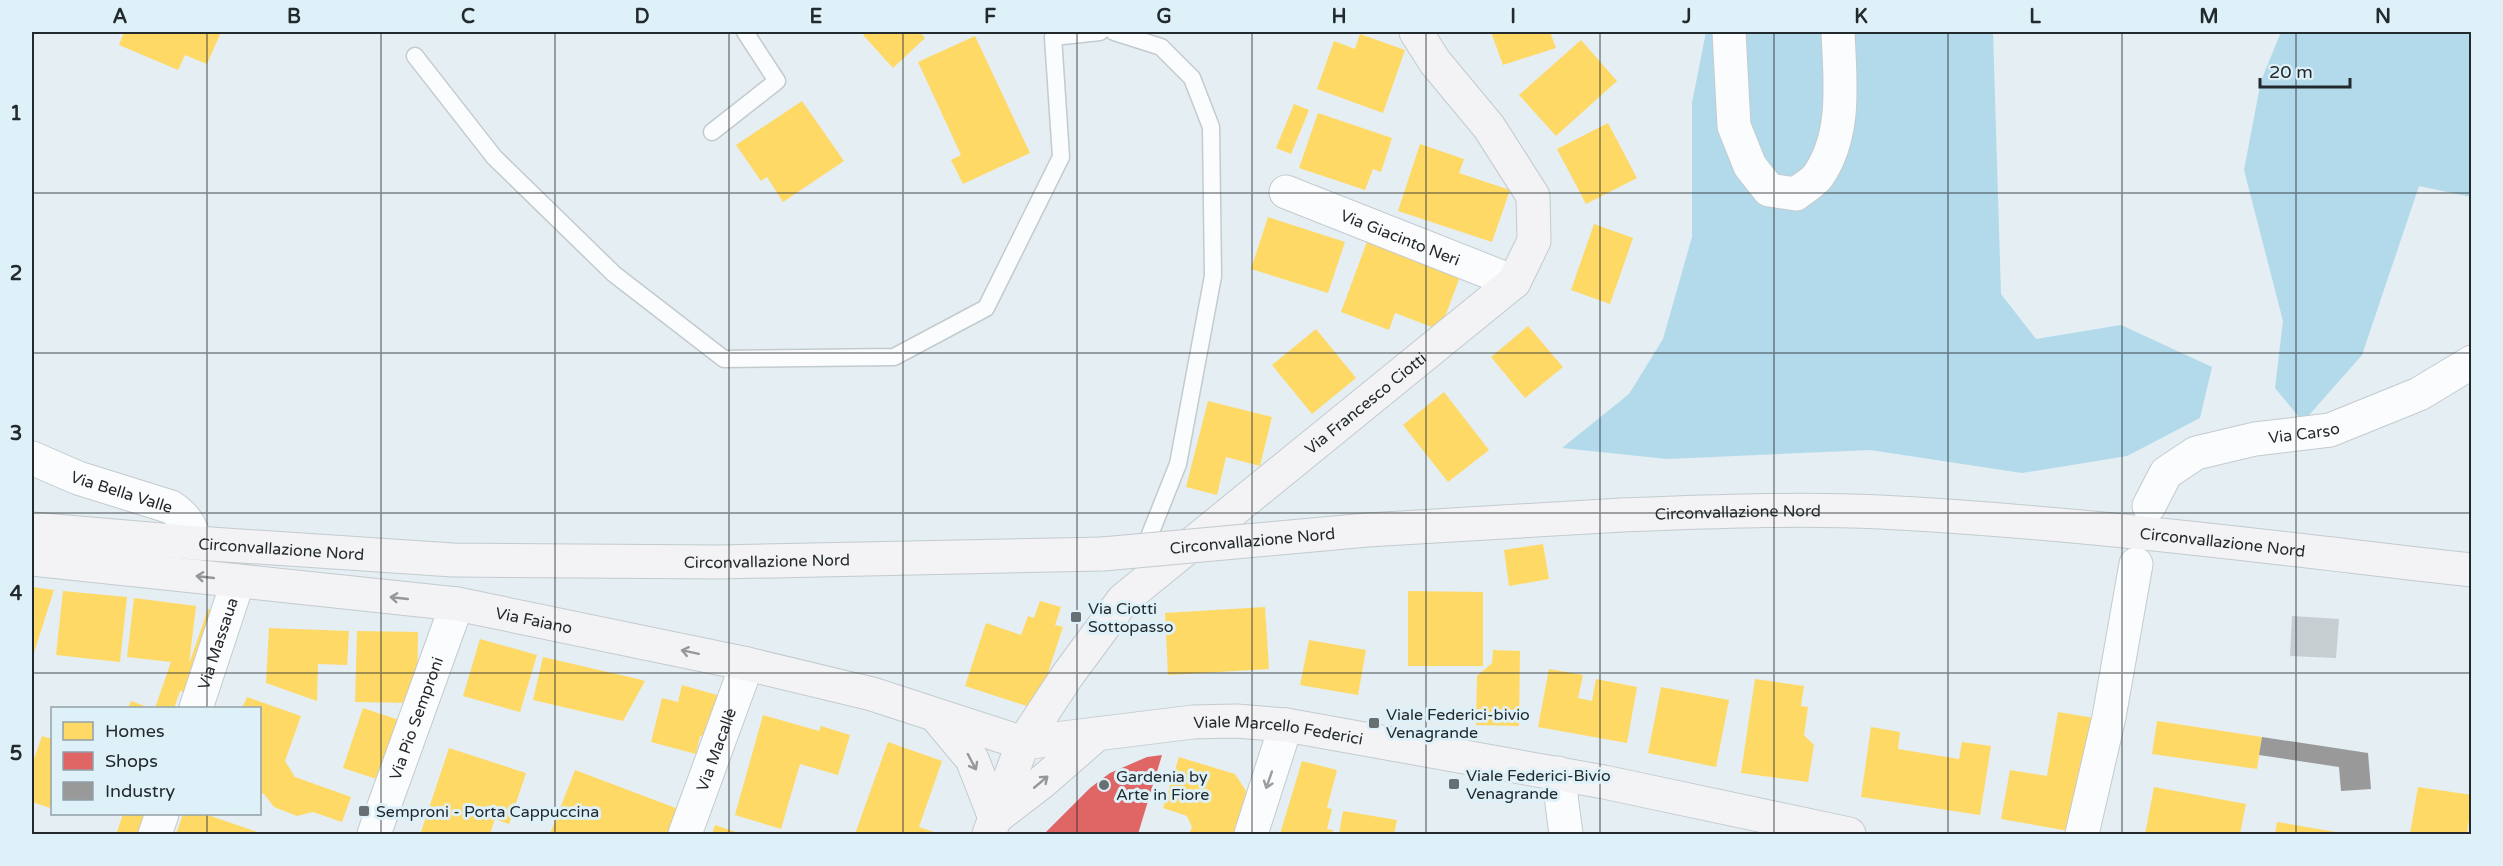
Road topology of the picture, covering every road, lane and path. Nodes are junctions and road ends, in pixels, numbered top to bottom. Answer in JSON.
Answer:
{"nodes":[{"id":1,"x":745,"y":32,"type":"edge"},
{"id":2,"x":1100,"y":32,"type":"edge"},
{"id":3,"x":1114,"y":32,"type":"edge"},
{"id":4,"x":1416,"y":32,"type":"edge"},
{"id":5,"x":1729,"y":32,"type":"edge"},
{"id":6,"x":1838,"y":32,"type":"edge"},
{"id":7,"x":416,"y":56,"type":"dead end"},
{"id":8,"x":712,"y":132,"type":"dead end"},
{"id":9,"x":1286,"y":192,"type":"dead end"},
{"id":10,"x":1514,"y":282,"type":"junction"},
{"id":11,"x":2472,"y":362,"type":"edge"},
{"id":12,"x":32,"y":458,"type":"edge"},
{"id":13,"x":2149,"y":506,"type":"dead end"},
{"id":14,"x":32,"y":529,"type":"edge"},
{"id":15,"x":196,"y":543,"type":"junction"},
{"id":16,"x":32,"y":559,"type":"edge"},
{"id":17,"x":2136,"y":564,"type":"dead end"},
{"id":18,"x":2472,"y":570,"type":"edge"},
{"id":19,"x":238,"y":581,"type":"junction"},
{"id":20,"x":1123,"y":600,"type":"junction"},
{"id":21,"x":458,"y":604,"type":"junction"},
{"id":22,"x":747,"y":664,"type":"junction"},
{"id":23,"x":196,"y":707,"type":"edge"},
{"id":24,"x":936,"y":716,"type":"junction"},
{"id":25,"x":1286,"y":725,"type":"junction"},
{"id":26,"x":1096,"y":734,"type":"junction"},
{"id":27,"x":1023,"y":743,"type":"junction"},
{"id":28,"x":1558,"y":773,"type":"junction"},
{"id":29,"x":161,"y":815,"type":"edge"},
{"id":30,"x":992,"y":826,"type":"edge"},
{"id":31,"x":155,"y":834,"type":"edge"},
{"id":32,"x":374,"y":834,"type":"edge"},
{"id":33,"x":685,"y":834,"type":"edge"},
{"id":34,"x":1251,"y":834,"type":"edge"},
{"id":35,"x":1566,"y":834,"type":"edge"},
{"id":36,"x":1849,"y":834,"type":"edge"},
{"id":37,"x":2082,"y":834,"type":"edge"}],
"edges":[{"from":1,"to":8,"type":"lane"},
{"from":2,"to":7,"type":"lane"},
{"from":3,"to":20,"type":"lane"},
{"from":4,"to":10,"type":"street","name":"Via Francesco Ciotti"},
{"from":5,"to":6,"type":"street"},
{"from":9,"to":10,"type":"street","name":"Via Giacinto Neri"},
{"from":10,"to":20,"type":"street","name":"Via Francesco Ciotti"},
{"from":11,"to":13,"type":"street","name":"Via Carso"},
{"from":12,"to":15,"type":"street","name":"Via Bella Valle"},
{"from":14,"to":15,"type":"street","name":"Circonvallazione Nord"},
{"from":15,"to":18,"type":"street","name":"Circonvallazione Nord","bridge":true},
{"from":19,"to":16,"type":"street","name":"Via Faiano","one_way":true},
{"from":17,"to":37,"type":"street"},
{"from":21,"to":19,"type":"street","name":"Via Faiano","one_way":true},
{"from":19,"to":23,"type":"street","name":"Via Massaua"},
{"from":20,"to":27,"type":"street","name":"Via Francesco Ciotti"},
{"from":22,"to":21,"type":"street","name":"Via Faiano","one_way":true},
{"from":21,"to":32,"type":"street","name":"Via Pio Semproni"},
{"from":22,"to":24,"type":"street","name":"Via Faiano"},
{"from":22,"to":33,"type":"street","name":"Via Macallè"},
{"from":24,"to":27,"type":"street","name":"Via Faiano"},
{"from":24,"to":30,"type":"street","one_way":true},
{"from":25,"to":26,"type":"street","name":"Viale Marcello Federici"},
{"from":25,"to":28,"type":"street","name":"Viale Marcello Federici"},
{"from":25,"to":34,"type":"street","one_way":true},
{"from":26,"to":27,"type":"street","name":"Viale Marcello Federici"},
{"from":30,"to":26,"type":"street","one_way":true},
{"from":27,"to":30,"type":"street","name":"Via Francesco Ciotti"},
{"from":28,"to":35,"type":"street"},
{"from":28,"to":36,"type":"street","name":"Viale Marcello Federici"},
{"from":29,"to":31,"type":"street"}]}
